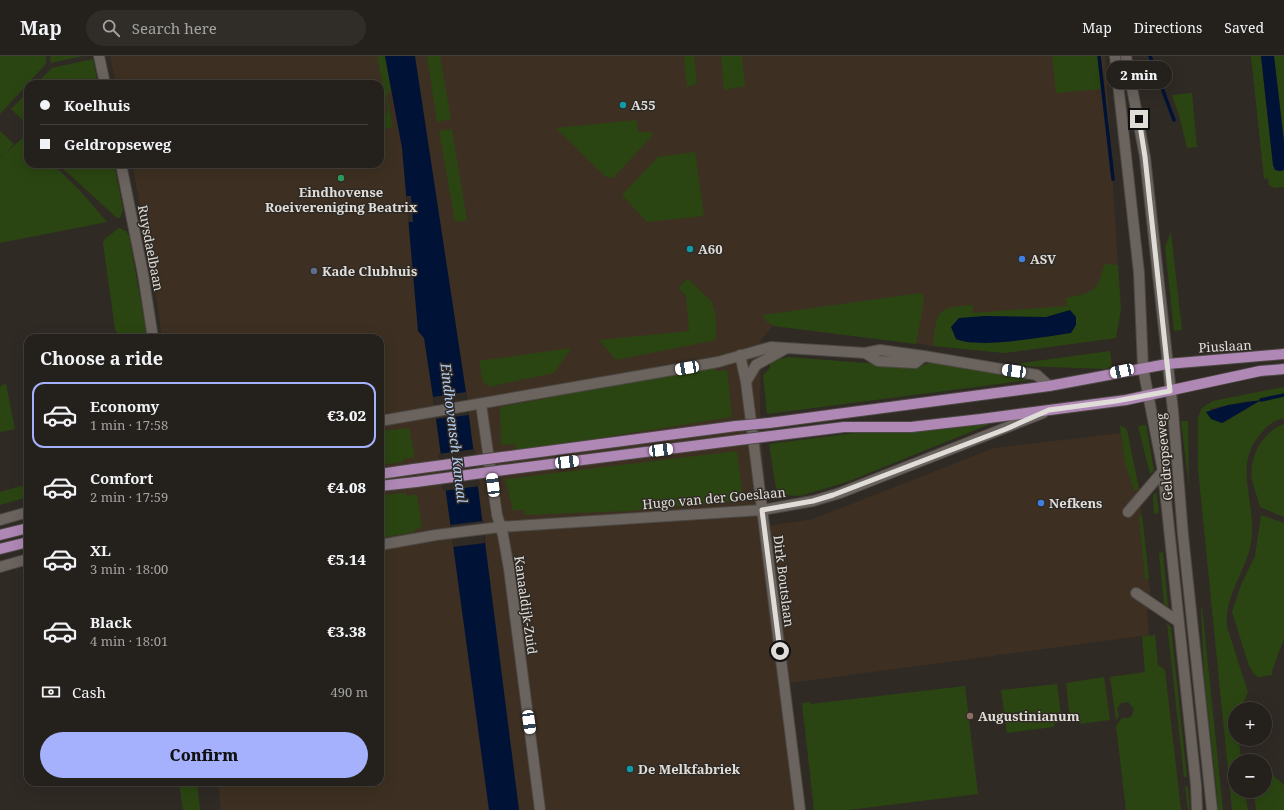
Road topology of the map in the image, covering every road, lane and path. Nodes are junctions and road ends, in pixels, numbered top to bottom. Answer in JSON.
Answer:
{"nodes":[{"id":1,"x":99,"y":56,"type":"edge"},
{"id":2,"x":1115,"y":56,"type":"edge"},
{"id":3,"x":1126,"y":56,"type":"edge"},
{"id":4,"x":104,"y":80,"type":"edge"},
{"id":5,"x":122,"y":168,"type":"edge"},
{"id":6,"x":152,"y":334,"type":"edge"},
{"id":7,"x":787,"y":348,"type":"junction"},
{"id":8,"x":1284,"y":354,"type":"edge"},
{"id":9,"x":740,"y":355,"type":"junction"},
{"id":10,"x":1167,"y":364,"type":"junction"},
{"id":11,"x":1143,"y":368,"type":"junction"},
{"id":12,"x":1284,"y":368,"type":"edge"},
{"id":13,"x":746,"y":382,"type":"junction"},
{"id":14,"x":1049,"y":386,"type":"junction"},
{"id":15,"x":1170,"y":391,"type":"junction"},
{"id":16,"x":1149,"y":395,"type":"junction"},
{"id":17,"x":481,"y":404,"type":"junction"},
{"id":18,"x":1049,"y":410,"type":"junction"},
{"id":19,"x":384,"y":420,"type":"edge"},
{"id":20,"x":1164,"y":471,"type":"junction"},
{"id":21,"x":384,"y":473,"type":"edge"},
{"id":22,"x":384,"y":486,"type":"edge"},
{"id":23,"x":762,"y":510,"type":"junction"},
{"id":24,"x":1128,"y":512,"type":"dead end"},
{"id":25,"x":24,"y":513,"type":"edge"},
{"id":26,"x":0,"y":520,"type":"edge"},
{"id":27,"x":500,"y":527,"type":"junction"},
{"id":28,"x":24,"y":529,"type":"edge"},
{"id":29,"x":0,"y":535,"type":"edge"},
{"id":30,"x":24,"y":543,"type":"edge"},
{"id":31,"x":384,"y":544,"type":"edge"},
{"id":32,"x":0,"y":549,"type":"edge"},
{"id":33,"x":24,"y":560,"type":"edge"},
{"id":34,"x":0,"y":567,"type":"edge"},
{"id":35,"x":1136,"y":593,"type":"dead end"},
{"id":36,"x":1180,"y":622,"type":"junction"},
{"id":37,"x":540,"y":810,"type":"edge"},
{"id":38,"x":800,"y":810,"type":"edge"},
{"id":39,"x":1197,"y":810,"type":"edge"},
{"id":40,"x":1212,"y":810,"type":"edge"}],
"edges":[{"from":1,"to":4,"type":"street"},
{"from":2,"to":11,"type":"street","name":"Geldropseweg"},
{"from":3,"to":10,"type":"street","name":"Geldropseweg"},
{"from":5,"to":6,"type":"street","name":"Ruysdaelbaan"},
{"from":7,"to":9,"type":"street"},
{"from":7,"to":13,"type":"street"},
{"from":7,"to":14,"type":"street"},
{"from":8,"to":10,"type":"main road","name":"Piuslaan"},
{"from":9,"to":13,"type":"street","name":"Dirk Boutslaan"},
{"from":9,"to":17,"type":"street"},
{"from":10,"to":11,"type":"main road","name":"Piuslaan"},
{"from":10,"to":15,"type":"street","name":"Geldropseweg"},
{"from":11,"to":14,"type":"main road"},
{"from":11,"to":16,"type":"street","name":"Geldropseweg"},
{"from":12,"to":15,"type":"main road"},
{"from":13,"to":23,"type":"street","name":"Dirk Boutslaan"},
{"from":14,"to":21,"type":"main road","bridge":true},
{"from":15,"to":16,"type":"main road","name":"Hugo van der Goeslaan"},
{"from":15,"to":40,"type":"street","name":"Geldropseweg"},
{"from":16,"to":18,"type":"main road","name":"Hugo van der Goeslaan"},
{"from":16,"to":20,"type":"street","name":"Geldropseweg"},
{"from":17,"to":19,"type":"street"},
{"from":17,"to":27,"type":"street","name":"Kanaaldijk-Zuid"},
{"from":18,"to":22,"type":"main road","name":"Hugo van der Goeslaan","bridge":true},
{"from":18,"to":23,"type":"street","name":"Hugo van der Goeslaan"},
{"from":20,"to":24,"type":"street"},
{"from":20,"to":36,"type":"street","name":"Geldropseweg"},
{"from":23,"to":27,"type":"street","name":"Hugo van der Goeslaan"},
{"from":23,"to":38,"type":"street","name":"Dirk Boutslaan"},
{"from":25,"to":26,"type":"street"},
{"from":27,"to":31,"type":"street","name":"Hugo van der Goeslaan"},
{"from":27,"to":37,"type":"street","name":"Kanaaldijk-Zuid"},
{"from":28,"to":29,"type":"main road"},
{"from":30,"to":32,"type":"main road"},
{"from":33,"to":34,"type":"street"},
{"from":35,"to":36,"type":"street"},
{"from":36,"to":39,"type":"street","name":"Geldropseweg"}]}
